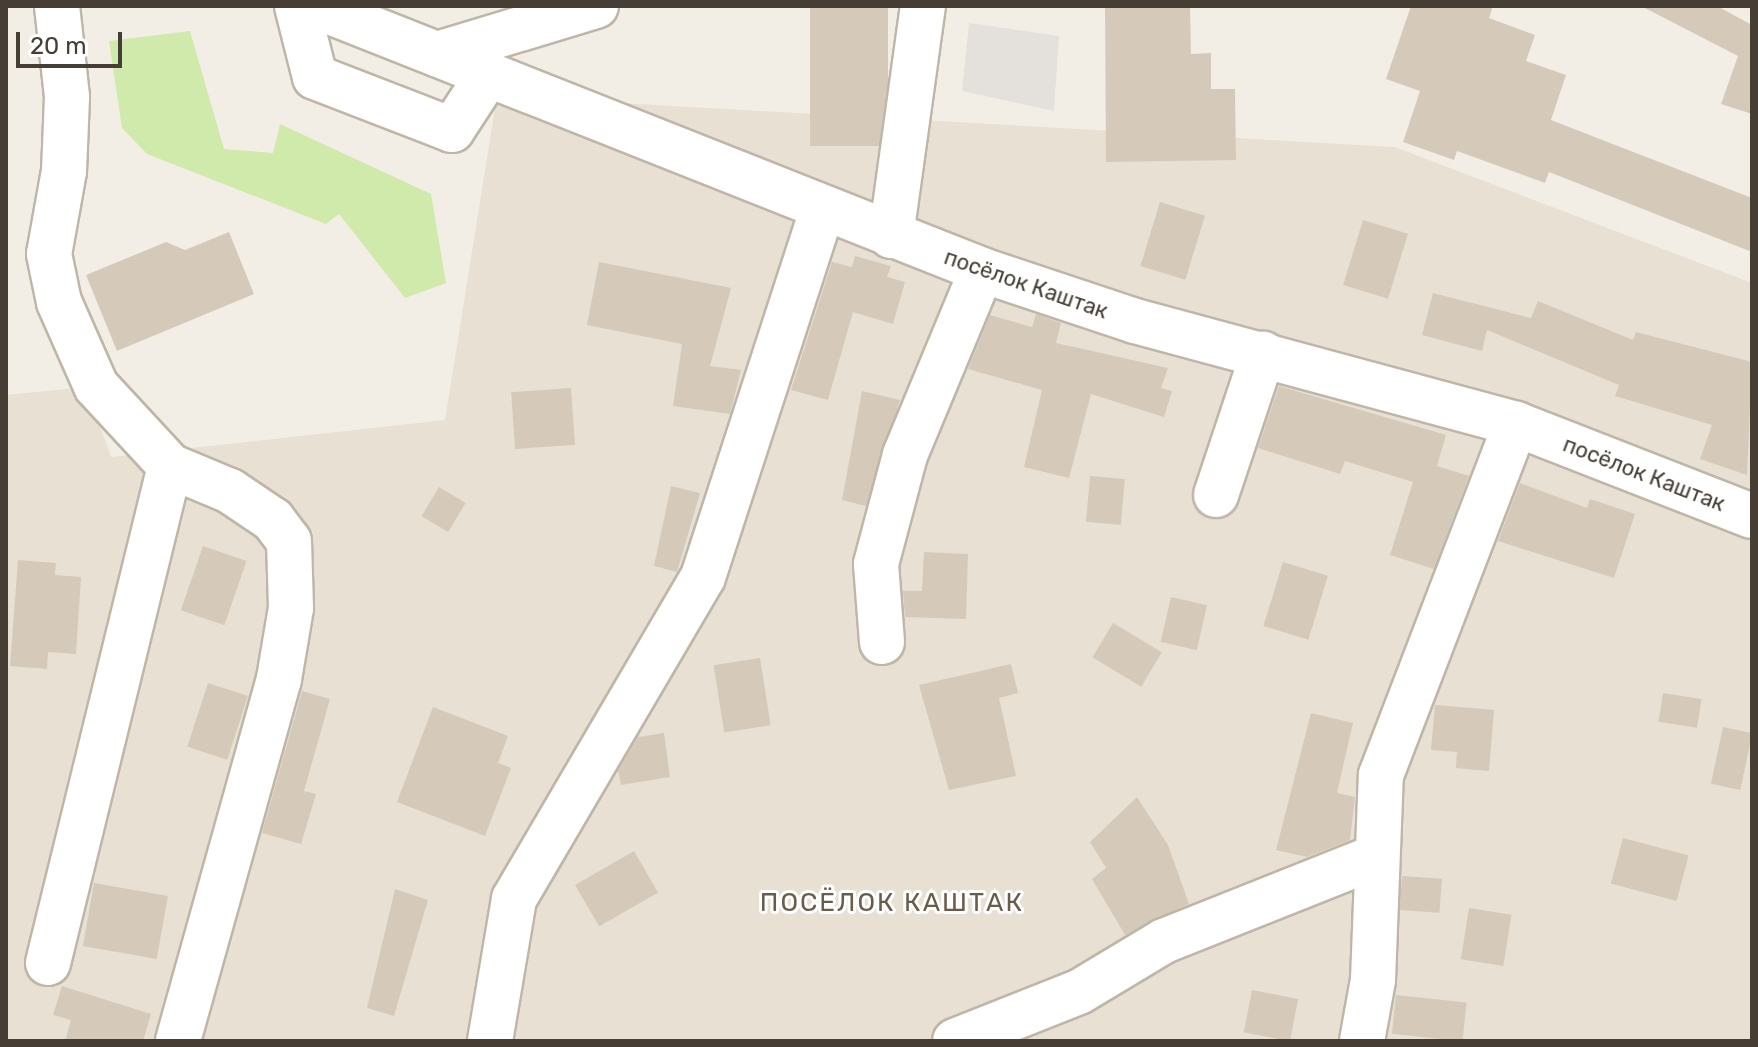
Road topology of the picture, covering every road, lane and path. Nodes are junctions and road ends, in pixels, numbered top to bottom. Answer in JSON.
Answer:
{"nodes":[{"id":1,"x":57,"y":6,"type":"edge"},
{"id":2,"x":297,"y":6,"type":"edge"},
{"id":3,"x":315,"y":6,"type":"edge"},
{"id":4,"x":596,"y":6,"type":"edge"},
{"id":5,"x":923,"y":6,"type":"edge"},
{"id":6,"x":437,"y":54,"type":"junction"},
{"id":7,"x":488,"y":75,"type":"junction"},
{"id":8,"x":822,"y":211,"type":"junction"},
{"id":9,"x":891,"y":236,"type":"junction"},
{"id":10,"x":982,"y":270,"type":"junction"},
{"id":11,"x":1263,"y":354,"type":"junction"},
{"id":12,"x":1516,"y":424,"type":"junction"},
{"id":13,"x":170,"y":466,"type":"junction"},
{"id":14,"x":1216,"y":495,"type":"dead end"},
{"id":15,"x":1752,"y":516,"type":"edge"},
{"id":16,"x":882,"y":642,"type":"dead end"},
{"id":17,"x":1373,"y":858,"type":"junction"},
{"id":18,"x":48,"y":963,"type":"dead end"},
{"id":19,"x":178,"y":1041,"type":"edge"},
{"id":20,"x":490,"y":1041,"type":"edge"},
{"id":21,"x":955,"y":1041,"type":"edge"},
{"id":22,"x":1362,"y":1041,"type":"edge"}],
"edges":[{"from":1,"to":13,"type":"street"},
{"from":2,"to":7,"type":"street"},
{"from":3,"to":6,"type":"street","name":"посёлок Каштак"},
{"from":4,"to":6,"type":"street"},
{"from":5,"to":9,"type":"street"},
{"from":6,"to":7,"type":"street","name":"посёлок Каштак"},
{"from":7,"to":8,"type":"street","name":"посёлок Каштак"},
{"from":8,"to":9,"type":"street","name":"посёлок Каштак"},
{"from":8,"to":20,"type":"street"},
{"from":9,"to":10,"type":"street","name":"посёлок Каштак"},
{"from":10,"to":11,"type":"street","name":"посёлок Каштак"},
{"from":10,"to":16,"type":"street"},
{"from":11,"to":12,"type":"street","name":"посёлок Каштак"},
{"from":11,"to":14,"type":"street"},
{"from":12,"to":15,"type":"street","name":"посёлок Каштак"},
{"from":12,"to":17,"type":"street"},
{"from":13,"to":18,"type":"street"},
{"from":13,"to":19,"type":"street"},
{"from":17,"to":21,"type":"street"},
{"from":17,"to":22,"type":"street"}]}
